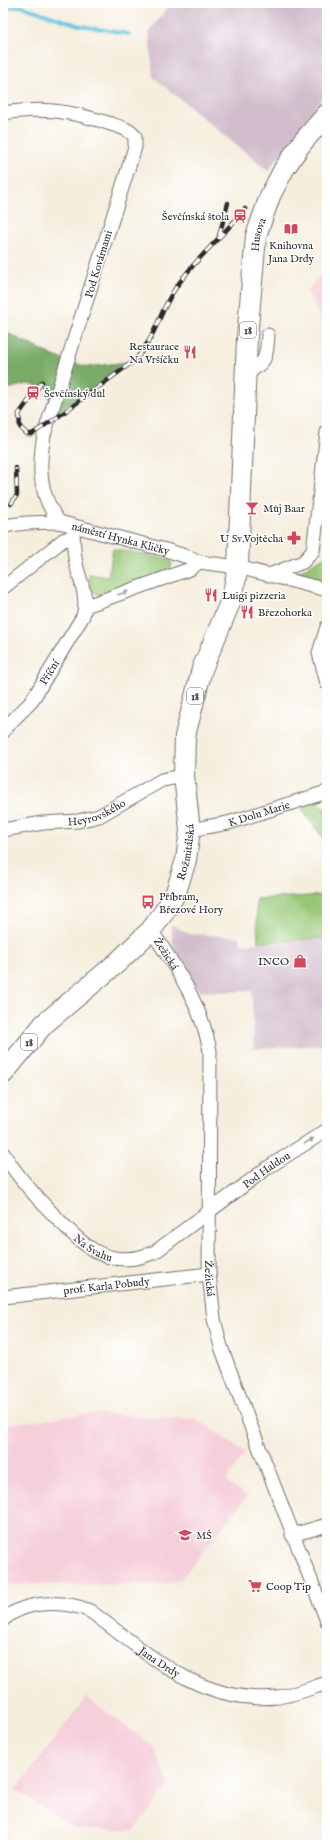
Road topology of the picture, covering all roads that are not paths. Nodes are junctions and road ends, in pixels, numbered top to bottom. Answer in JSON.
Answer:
{"nodes":[{"id":1,"x":3,"y":113,"type":"edge"},
{"id":2,"x":327,"y":114,"type":"edge"},
{"id":3,"x":268,"y":335,"type":"dead end"},
{"id":4,"x":246,"y":374,"type":"junction"},
{"id":5,"x":327,"y":432,"type":"edge"},
{"id":6,"x":59,"y":522,"type":"junction"},
{"id":7,"x":3,"y":526,"type":"edge"},
{"id":8,"x":73,"y":532,"type":"junction"},
{"id":9,"x":199,"y":562,"type":"junction"},
{"id":10,"x":238,"y":567,"type":"junction"},
{"id":11,"x":269,"y":574,"type":"junction"},
{"id":12,"x":3,"y":588,"type":"edge"},
{"id":13,"x":327,"y":590,"type":"edge"},
{"id":14,"x":86,"y":606,"type":"junction"},
{"id":15,"x":327,"y":627,"type":"edge"},
{"id":16,"x":327,"y":683,"type":"edge"},
{"id":17,"x":3,"y":732,"type":"edge"},
{"id":18,"x":184,"y":776,"type":"junction"},
{"id":19,"x":327,"y":792,"type":"edge"},
{"id":20,"x":3,"y":830,"type":"edge"},
{"id":21,"x":190,"y":830,"type":"junction"},
{"id":22,"x":151,"y":930,"type":"junction"},
{"id":23,"x":3,"y":1074,"type":"edge"},
{"id":24,"x":327,"y":1130,"type":"edge"},
{"id":25,"x":3,"y":1153,"type":"edge"},
{"id":26,"x":209,"y":1212,"type":"junction"},
{"id":27,"x":209,"y":1274,"type":"junction"},
{"id":28,"x":3,"y":1297,"type":"edge"},
{"id":29,"x":327,"y":1525,"type":"edge"},
{"id":30,"x":292,"y":1535,"type":"junction"},
{"id":31,"x":3,"y":1620,"type":"edge"},
{"id":32,"x":327,"y":1621,"type":"edge"},
{"id":33,"x":327,"y":1683,"type":"edge"}],
"edges":[{"from":1,"to":6,"type":"street","name":"Pod Kovárnami"},
{"from":2,"to":4,"type":"main road","name":"Husova","number":"18"},
{"from":3,"to":4,"type":"street"},
{"from":4,"to":10,"type":"main road","name":"Husova","number":"18"},
{"from":5,"to":11,"type":"street"},
{"from":6,"to":7,"type":"street"},
{"from":6,"to":8,"type":"street"},
{"from":8,"to":9,"type":"street","name":"náměstí Hynka Kličky"},
{"from":8,"to":12,"type":"street"},
{"from":8,"to":14,"type":"street","name":"náměstí Hynka Kličky"},
{"from":9,"to":10,"type":"street","name":"náměstí Hynka Kličky"},
{"from":14,"to":9,"type":"street","name":"náměstí Hynka Kličky","one_way":true},
{"from":10,"to":11,"type":"street","name":"náměstí Hynka Kličky"},
{"from":10,"to":18,"type":"main road","name":"Rožmitálská","number":"18"},
{"from":11,"to":13,"type":"street","name":"náměstí Hynka Kličky"},
{"from":14,"to":17,"type":"street","name":"Příční"},
{"from":15,"to":16,"type":"street"},
{"from":18,"to":20,"type":"street","name":"Heyrovského"},
{"from":18,"to":21,"type":"main road","name":"Rožmitálská","number":"18"},
{"from":19,"to":21,"type":"street","name":"K Dolu Marie"},
{"from":21,"to":22,"type":"main road","name":"Rožmitálská","number":"18"},
{"from":22,"to":23,"type":"main road","name":"Rožmitálská","number":"18"},
{"from":22,"to":26,"type":"street","name":"Žežická"},
{"from":26,"to":24,"type":"street","name":"Pod Haldou","one_way":true},
{"from":25,"to":26,"type":"street","name":"Na Svahu"},
{"from":26,"to":27,"type":"street","name":"Žežická"},
{"from":27,"to":28,"type":"street","name":"prof. Karla Pobudy"},
{"from":27,"to":30,"type":"street","name":"Žežická"},
{"from":29,"to":30,"type":"street"},
{"from":30,"to":32,"type":"street","name":"Žežická"},
{"from":31,"to":33,"type":"street","name":"Jana Drdy"}]}
